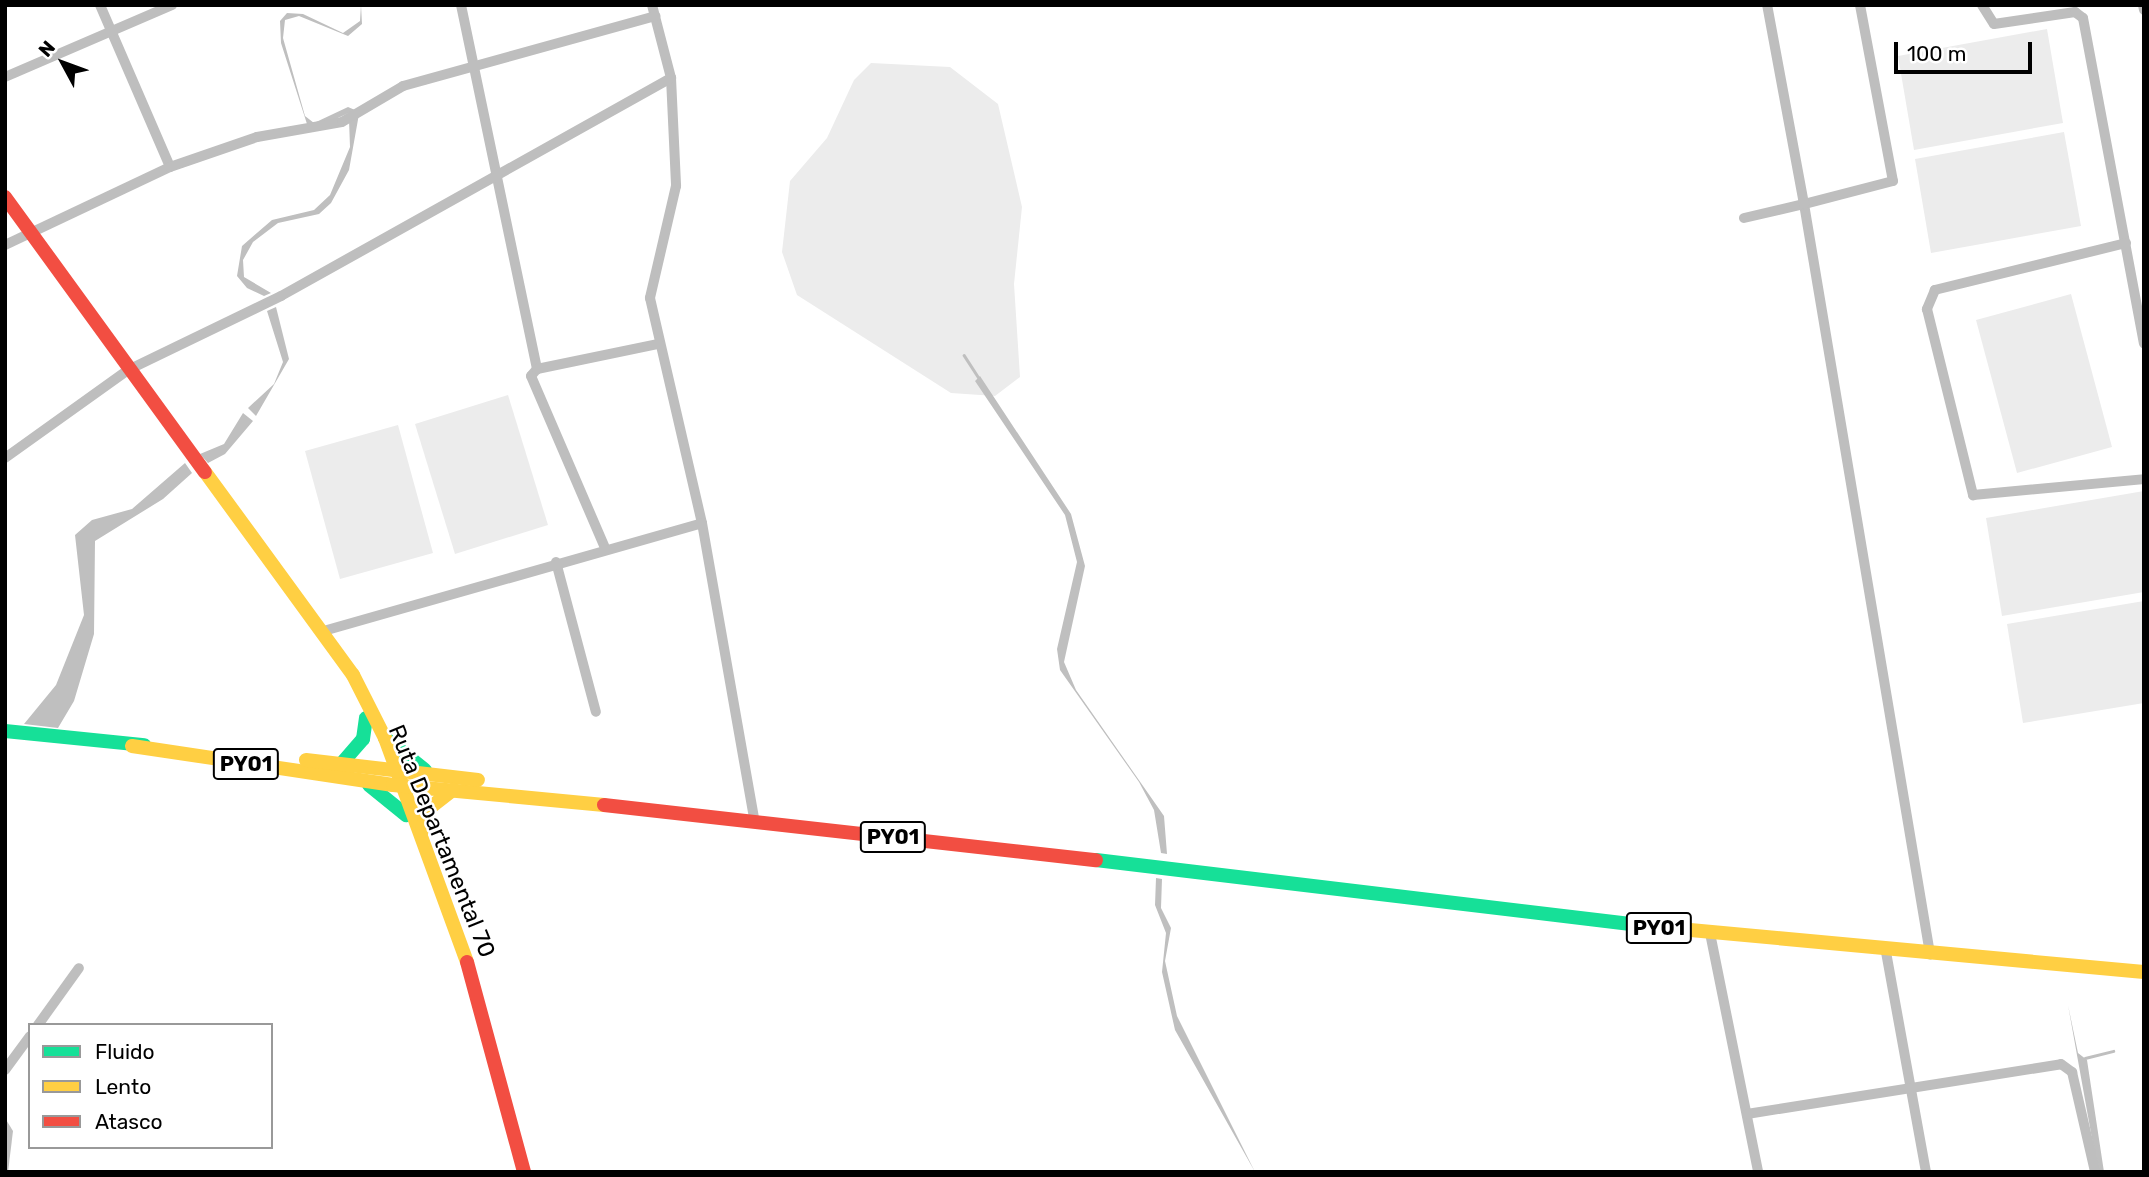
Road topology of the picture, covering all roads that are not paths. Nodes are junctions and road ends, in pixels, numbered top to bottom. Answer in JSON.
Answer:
{"nodes":[{"id":1,"x":100,"y":5,"type":"edge"},
{"id":2,"x":172,"y":5,"type":"edge"},
{"id":3,"x":461,"y":5,"type":"edge"},
{"id":4,"x":652,"y":5,"type":"edge"},
{"id":5,"x":1767,"y":5,"type":"edge"},
{"id":6,"x":1860,"y":5,"type":"edge"},
{"id":7,"x":1982,"y":5,"type":"edge"},
{"id":8,"x":655,"y":16,"type":"junction"},
{"id":9,"x":111,"y":30,"type":"junction"},
{"id":10,"x":472,"y":68,"type":"junction"},
{"id":11,"x":5,"y":76,"type":"edge"},
{"id":12,"x":671,"y":78,"type":"junction"},
{"id":13,"x":170,"y":167,"type":"junction"},
{"id":14,"x":494,"y":173,"type":"junction"},
{"id":15,"x":5,"y":197,"type":"edge"},
{"id":16,"x":1804,"y":204,"type":"junction"},
{"id":17,"x":1744,"y":218,"type":"dead end"},
{"id":18,"x":29,"y":231,"type":"junction"},
{"id":19,"x":2126,"y":243,"type":"junction"},
{"id":20,"x":5,"y":245,"type":"edge"},
{"id":21,"x":2144,"y":343,"type":"edge"},
{"id":22,"x":658,"y":344,"type":"junction"},
{"id":23,"x":537,"y":369,"type":"junction"},
{"id":24,"x":128,"y":370,"type":"junction"},
{"id":25,"x":5,"y":458,"type":"edge"},
{"id":26,"x":2144,"y":478,"type":"edge"},
{"id":27,"x":702,"y":523,"type":"junction"},
{"id":28,"x":605,"y":548,"type":"junction"},
{"id":29,"x":556,"y":562,"type":"junction"},
{"id":30,"x":320,"y":632,"type":"junction"},
{"id":31,"x":343,"y":663,"type":"junction"},
{"id":32,"x":596,"y":712,"type":"dead end"},
{"id":33,"x":366,"y":718,"type":"junction"},
{"id":34,"x":5,"y":731,"type":"edge"},
{"id":35,"x":385,"y":738,"type":"junction"},
{"id":36,"x":132,"y":746,"type":"junction"},
{"id":37,"x":342,"y":763,"type":"junction"},
{"id":38,"x":391,"y":769,"type":"junction"},
{"id":39,"x":432,"y":773,"type":"junction"},
{"id":40,"x":362,"y":781,"type":"junction"},
{"id":41,"x":397,"y":785,"type":"junction"},
{"id":42,"x":453,"y":790,"type":"junction"},
{"id":43,"x":644,"y":808,"type":"junction"},
{"id":44,"x":406,"y":815,"type":"junction"},
{"id":45,"x":754,"y":819,"type":"junction"},
{"id":46,"x":422,"y":831,"type":"junction"},
{"id":47,"x":449,"y":908,"type":"junction"},
{"id":48,"x":1710,"y":933,"type":"junction"},
{"id":49,"x":1886,"y":952,"type":"junction"},
{"id":50,"x":1930,"y":954,"type":"junction"},
{"id":51,"x":79,"y":968,"type":"dead end"},
{"id":52,"x":2144,"y":972,"type":"edge"},
{"id":53,"x":39,"y":1023,"type":"edge"},
{"id":54,"x":28,"y":1039,"type":"edge"},
{"id":55,"x":5,"y":1070,"type":"edge"},
{"id":56,"x":1911,"y":1087,"type":"junction"},
{"id":57,"x":1747,"y":1114,"type":"junction"},
{"id":58,"x":524,"y":1172,"type":"edge"},
{"id":59,"x":1758,"y":1172,"type":"edge"},
{"id":60,"x":1926,"y":1172,"type":"edge"},
{"id":61,"x":2095,"y":1172,"type":"edge"}],
"edges":[{"from":1,"to":9,"type":"street"},
{"from":2,"to":9,"type":"street"},
{"from":3,"to":10,"type":"street"},
{"from":4,"to":8,"type":"street"},
{"from":5,"to":16,"type":"street"},
{"from":6,"to":16,"type":"street"},
{"from":7,"to":19,"type":"street"},
{"from":8,"to":10,"type":"street"},
{"from":8,"to":12,"type":"street"},
{"from":9,"to":11,"type":"street"},
{"from":9,"to":13,"type":"street"},
{"from":10,"to":13,"type":"street"},
{"from":10,"to":14,"type":"street"},
{"from":12,"to":14,"type":"street"},
{"from":12,"to":22,"type":"street"},
{"from":13,"to":18,"type":"street"},
{"from":14,"to":23,"type":"street"},
{"from":14,"to":24,"type":"street"},
{"from":15,"to":18,"type":"main road"},
{"from":16,"to":17,"type":"street"},
{"from":16,"to":50,"type":"street"},
{"from":18,"to":20,"type":"street"},
{"from":18,"to":24,"type":"main road"},
{"from":19,"to":21,"type":"street"},
{"from":19,"to":26,"type":"street"},
{"from":22,"to":23,"type":"street"},
{"from":22,"to":27,"type":"street"},
{"from":23,"to":28,"type":"street"},
{"from":24,"to":25,"type":"street"},
{"from":24,"to":30,"type":"main road"},
{"from":27,"to":28,"type":"street"},
{"from":27,"to":45,"type":"street"},
{"from":28,"to":29,"type":"street"},
{"from":29,"to":30,"type":"street"},
{"from":29,"to":32,"type":"street"},
{"from":30,"to":31,"type":"main road"},
{"from":31,"to":33,"type":"main road","name":"Ruta Departamental 70"},
{"from":31,"to":35,"type":"main road","name":"Ruta Departamental 70"},
{"from":33,"to":37,"type":"main road"},
{"from":33,"to":38,"type":"main road","name":"Ruta Departamental 70"},
{"from":34,"to":36,"type":"main road","number":"PY01"},
{"from":35,"to":38,"type":"main road","name":"Ruta Departamental 70"},
{"from":35,"to":39,"type":"main road"},
{"from":36,"to":37,"type":"main road","number":"PY01"},
{"from":36,"to":40,"type":"main road","number":"PY01"},
{"from":37,"to":38,"type":"main road","number":"PY01"},
{"from":38,"to":39,"type":"main road","number":"PY01"},
{"from":38,"to":41,"type":"main road","name":"Ruta Departamental 70"},
{"from":39,"to":43,"type":"main road","number":"PY01"},
{"from":40,"to":41,"type":"main road","number":"PY01"},
{"from":40,"to":44,"type":"main road"},
{"from":41,"to":42,"type":"main road","number":"PY01"},
{"from":41,"to":44,"type":"main road","name":"Ruta Departamental 70"},
{"from":41,"to":46,"type":"main road"},
{"from":42,"to":43,"type":"main road","number":"PY01"},
{"from":42,"to":46,"type":"main road"},
{"from":43,"to":45,"type":"main road","number":"PY01"},
{"from":44,"to":47,"type":"main road","name":"Ruta Departamental 70"},
{"from":45,"to":48,"type":"main road","number":"PY01"},
{"from":46,"to":47,"type":"main road"},
{"from":47,"to":58,"type":"main road","name":"Ruta Departamental 70"},
{"from":48,"to":49,"type":"main road","number":"PY01"},
{"from":48,"to":57,"type":"street"},
{"from":49,"to":50,"type":"main road","number":"PY01"},
{"from":49,"to":56,"type":"street"},
{"from":50,"to":52,"type":"main road","number":"PY01"},
{"from":51,"to":53,"type":"street"},
{"from":54,"to":55,"type":"street"},
{"from":56,"to":57,"type":"street"},
{"from":56,"to":60,"type":"street"},
{"from":56,"to":61,"type":"street"},
{"from":57,"to":59,"type":"street"}]}
